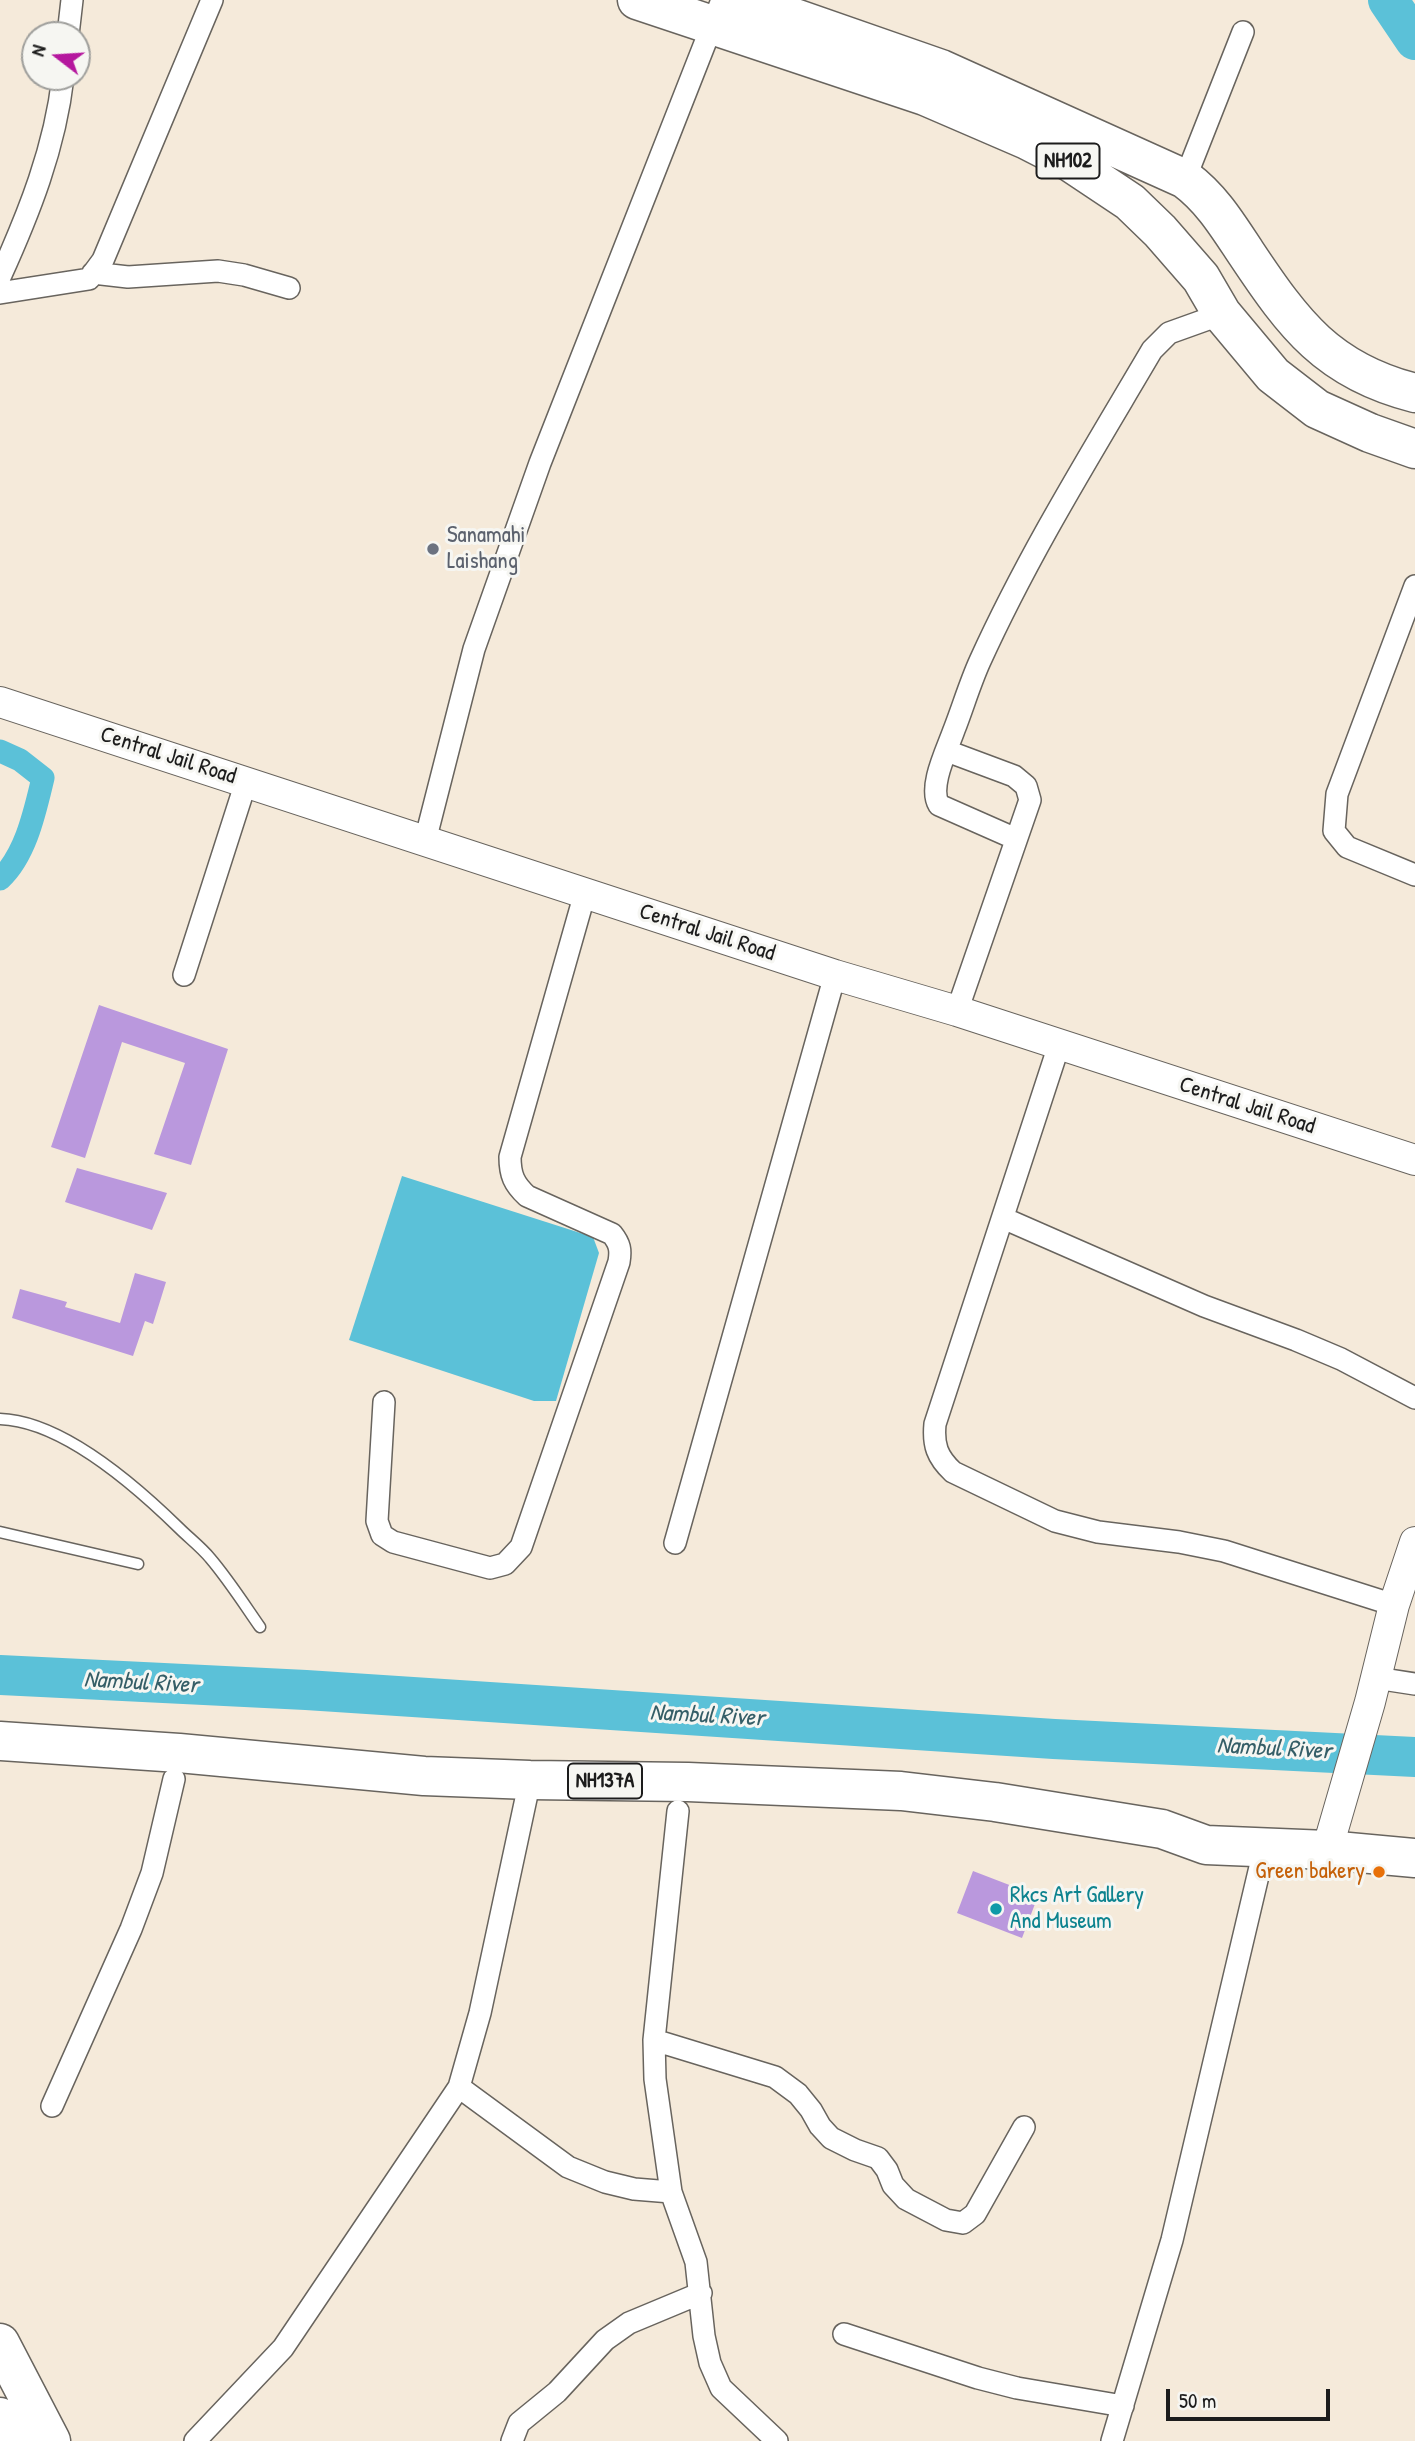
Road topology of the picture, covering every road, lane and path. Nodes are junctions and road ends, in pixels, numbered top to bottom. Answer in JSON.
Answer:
{"nodes":[{"id":1,"x":72,"y":0,"type":"edge"},
{"id":2,"x":212,"y":0,"type":"edge"},
{"id":3,"x":637,"y":0,"type":"edge"},
{"id":4,"x":743,"y":0,"type":"edge"},
{"id":5,"x":718,"y":12,"type":"edge"},
{"id":6,"x":70,"y":21,"type":"edge"},
{"id":7,"x":1243,"y":32,"type":"dead end"},
{"id":8,"x":60,"y":91,"type":"edge"},
{"id":9,"x":1185,"y":179,"type":"junction"},
{"id":10,"x":93,"y":273,"type":"junction"},
{"id":11,"x":0,"y":277,"type":"edge"},
{"id":12,"x":289,"y":288,"type":"dead end"},
{"id":13,"x":0,"y":293,"type":"edge"},
{"id":14,"x":1222,"y":314,"type":"junction"},
{"id":15,"x":1415,"y":393,"type":"edge"},
{"id":16,"x":1415,"y":449,"type":"edge"},
{"id":17,"x":1415,"y":586,"type":"edge"},
{"id":18,"x":0,"y":702,"type":"edge"},
{"id":19,"x":947,"y":751,"type":"junction"},
{"id":20,"x":246,"y":782,"type":"junction"},
{"id":21,"x":1016,"y":839,"type":"junction"},
{"id":22,"x":425,"y":841,"type":"junction"},
{"id":23,"x":1415,"y":875,"type":"edge"},
{"id":24,"x":585,"y":892,"type":"junction"},
{"id":25,"x":184,"y":975,"type":"dead end"},
{"id":26,"x":835,"y":975,"type":"junction"},
{"id":27,"x":957,"y":1011,"type":"junction"},
{"id":28,"x":1059,"y":1045,"type":"junction"},
{"id":29,"x":1415,"y":1160,"type":"edge"},
{"id":30,"x":1003,"y":1219,"type":"junction"},
{"id":31,"x":1415,"y":1398,"type":"edge"},
{"id":32,"x":384,"y":1402,"type":"dead end"},
{"id":33,"x":0,"y":1419,"type":"edge"},
{"id":34,"x":0,"y":1532,"type":"edge"},
{"id":35,"x":1415,"y":1542,"type":"edge"},
{"id":36,"x":675,"y":1544,"type":"dead end"},
{"id":37,"x":138,"y":1564,"type":"dead end"},
{"id":38,"x":1394,"y":1605,"type":"junction"},
{"id":39,"x":260,"y":1627,"type":"dead end"},
{"id":40,"x":1415,"y":1684,"type":"edge"},
{"id":41,"x":1373,"y":1690,"type":"junction"},
{"id":42,"x":0,"y":1741,"type":"edge"},
{"id":43,"x":174,"y":1779,"type":"dead end"},
{"id":44,"x":530,"y":1780,"type":"junction"},
{"id":45,"x":678,"y":1811,"type":"dead end"},
{"id":46,"x":1265,"y":1846,"type":"junction"},
{"id":47,"x":1327,"y":1850,"type":"junction"},
{"id":48,"x":1415,"y":1858,"type":"edge"},
{"id":49,"x":654,"y":2040,"type":"junction"},
{"id":50,"x":459,"y":2087,"type":"junction"},
{"id":51,"x":52,"y":2106,"type":"dead end"},
{"id":52,"x":1024,"y":2127,"type":"dead end"},
{"id":53,"x":671,"y":2192,"type":"junction"},
{"id":54,"x":701,"y":2293,"type":"junction"},
{"id":55,"x":844,"y":2334,"type":"dead end"},
{"id":56,"x":0,"y":2343,"type":"edge"},
{"id":57,"x":1123,"y":2406,"type":"junction"},
{"id":58,"x":0,"y":2417,"type":"edge"},
{"id":59,"x":12,"y":2441,"type":"edge"},
{"id":60,"x":51,"y":2441,"type":"edge"},
{"id":61,"x":195,"y":2441,"type":"edge"},
{"id":62,"x":512,"y":2441,"type":"edge"},
{"id":63,"x":777,"y":2441,"type":"edge"},
{"id":64,"x":1112,"y":2441,"type":"edge"}],
"edges":[{"from":1,"to":6,"type":"street"},
{"from":2,"to":10,"type":"street"},
{"from":3,"to":5,"type":"highway","number":"NH102"},
{"from":4,"to":9,"type":"highway","number":"NH102"},
{"from":5,"to":14,"type":"highway","number":"NH102"},
{"from":5,"to":22,"type":"street"},
{"from":7,"to":9,"type":"street"},
{"from":8,"to":11,"type":"street"},
{"from":9,"to":15,"type":"highway","number":"NH102"},
{"from":10,"to":12,"type":"street"},
{"from":10,"to":13,"type":"street"},
{"from":14,"to":16,"type":"highway","number":"NH102"},
{"from":14,"to":19,"type":"street"},
{"from":17,"to":23,"type":"street"},
{"from":18,"to":20,"type":"street","name":"Central Jail Road"},
{"from":19,"to":21,"type":"street"},
{"from":19,"to":21,"type":"street"},
{"from":20,"to":22,"type":"street","name":"Central Jail Road"},
{"from":20,"to":25,"type":"street"},
{"from":21,"to":27,"type":"street"},
{"from":22,"to":24,"type":"street","name":"Central Jail Road"},
{"from":24,"to":26,"type":"street","name":"Central Jail Road"},
{"from":24,"to":32,"type":"street"},
{"from":26,"to":27,"type":"street","name":"Central Jail Road"},
{"from":26,"to":36,"type":"street"},
{"from":27,"to":28,"type":"street","name":"Central Jail Road"},
{"from":28,"to":29,"type":"street","name":"Central Jail Road"},
{"from":28,"to":30,"type":"street"},
{"from":30,"to":31,"type":"street"},
{"from":30,"to":38,"type":"street"},
{"from":33,"to":39,"type":"lane"},
{"from":34,"to":37,"type":"lane"},
{"from":35,"to":38,"type":"street"},
{"from":38,"to":41,"type":"street"},
{"from":40,"to":41,"type":"street"},
{"from":41,"to":47,"type":"street"},
{"from":42,"to":44,"type":"highway","number":"NH137A"},
{"from":43,"to":51,"type":"street"},
{"from":44,"to":46,"type":"highway","number":"NH137A"},
{"from":44,"to":50,"type":"street"},
{"from":45,"to":49,"type":"street"},
{"from":46,"to":47,"type":"highway","number":"NH137A"},
{"from":46,"to":57,"type":"street"},
{"from":47,"to":48,"type":"highway","number":"NH137A"},
{"from":49,"to":52,"type":"street"},
{"from":49,"to":53,"type":"street"},
{"from":50,"to":53,"type":"street"},
{"from":50,"to":61,"type":"street"},
{"from":53,"to":54,"type":"street"},
{"from":54,"to":62,"type":"street"},
{"from":54,"to":63,"type":"street"},
{"from":55,"to":57,"type":"street"},
{"from":56,"to":60,"type":"highway"},
{"from":57,"to":64,"type":"street"},
{"from":58,"to":59,"type":"highway"}]}
